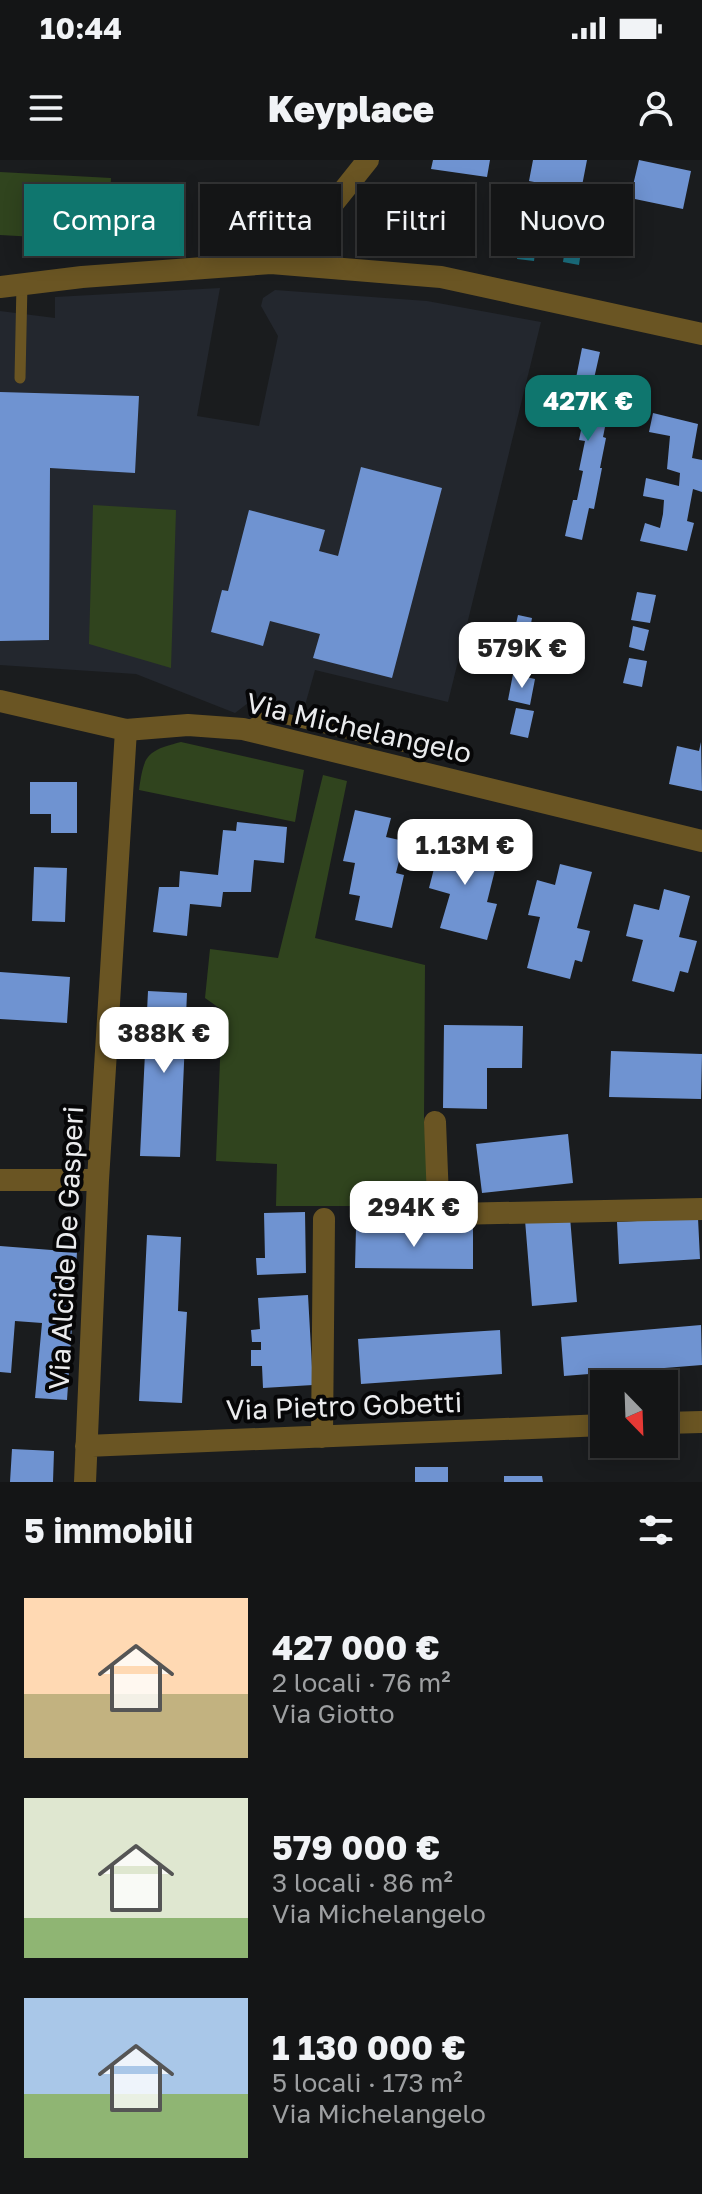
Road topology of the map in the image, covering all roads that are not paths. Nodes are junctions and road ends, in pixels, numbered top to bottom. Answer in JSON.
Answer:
{"nodes":[{"id":1,"x":368,"y":160,"type":"edge"},
{"id":2,"x":299,"y":265,"type":"junction"},
{"id":3,"x":11,"y":286,"type":"edge"},
{"id":4,"x":702,"y":334,"type":"edge"},
{"id":5,"x":20,"y":378,"type":"dead end"},
{"id":6,"x":0,"y":701,"type":"edge"},
{"id":7,"x":243,"y":729,"type":"junction"},
{"id":8,"x":126,"y":730,"type":"junction"},
{"id":9,"x":423,"y":751,"type":"dead end"},
{"id":10,"x":702,"y":841,"type":"edge"},
{"id":11,"x":435,"y":1122,"type":"dead end"},
{"id":12,"x":0,"y":1180,"type":"edge"},
{"id":13,"x":98,"y":1180,"type":"junction"},
{"id":14,"x":702,"y":1209,"type":"edge"},
{"id":15,"x":324,"y":1219,"type":"dead end"},
{"id":16,"x":702,"y":1422,"type":"edge"},
{"id":17,"x":678,"y":1423,"type":"edge"},
{"id":18,"x":590,"y":1426,"type":"edge"},
{"id":19,"x":322,"y":1437,"type":"junction"},
{"id":20,"x":86,"y":1446,"type":"junction"},
{"id":21,"x":85,"y":1482,"type":"edge"}],
"edges":[{"from":1,"to":2,"type":"street"},
{"from":2,"to":3,"type":"street"},
{"from":2,"to":4,"type":"street"},
{"from":3,"to":5,"type":"lane"},
{"from":6,"to":8,"type":"street","name":"Via Michelangelo"},
{"from":7,"to":8,"type":"street","name":"Via Michelangelo"},
{"from":7,"to":9,"type":"lane"},
{"from":7,"to":10,"type":"street","name":"Via Michelangelo"},
{"from":8,"to":13,"type":"street","name":"Via Alcide De Gasperi"},
{"from":11,"to":14,"type":"street"},
{"from":12,"to":13,"type":"street"},
{"from":13,"to":20,"type":"street","name":"Via Alcide De Gasperi"},
{"from":15,"to":19,"type":"street"},
{"from":16,"to":17,"type":"street"},
{"from":18,"to":19,"type":"street","name":"Via Pietro Gobetti"},
{"from":19,"to":20,"type":"street","name":"Via Pietro Gobetti"},
{"from":20,"to":21,"type":"street","name":"Via Alcide De Gasperi"}]}
